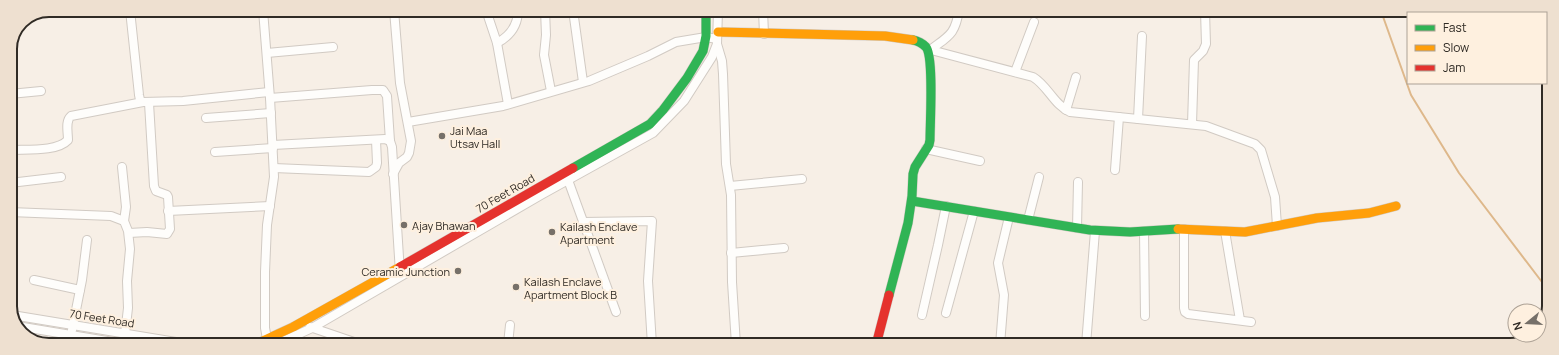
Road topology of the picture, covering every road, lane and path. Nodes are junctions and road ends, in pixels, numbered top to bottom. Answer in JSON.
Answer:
{"nodes":[{"id":1,"x":131,"y":17,"type":"edge"},
{"id":2,"x":264,"y":17,"type":"edge"},
{"id":3,"x":395,"y":17,"type":"edge"},
{"id":4,"x":488,"y":17,"type":"edge"},
{"id":5,"x":517,"y":17,"type":"edge"},
{"id":6,"x":545,"y":17,"type":"edge"},
{"id":7,"x":574,"y":17,"type":"edge"},
{"id":8,"x":706,"y":17,"type":"edge"},
{"id":9,"x":718,"y":17,"type":"edge"},
{"id":10,"x":763,"y":17,"type":"edge"},
{"id":11,"x":957,"y":17,"type":"edge"},
{"id":12,"x":1205,"y":17,"type":"edge"},
{"id":13,"x":1034,"y":22,"type":"dead end"},
{"id":14,"x":764,"y":34,"type":"junction"},
{"id":15,"x":1142,"y":36,"type":"dead end"},
{"id":16,"x":706,"y":37,"type":"junction"},
{"id":17,"x":717,"y":38,"type":"junction"},
{"id":18,"x":497,"y":43,"type":"junction"},
{"id":19,"x":333,"y":47,"type":"dead end"},
{"id":20,"x":930,"y":51,"type":"junction"},
{"id":21,"x":267,"y":53,"type":"junction"},
{"id":22,"x":1015,"y":72,"type":"junction"},
{"id":23,"x":1076,"y":77,"type":"dead end"},
{"id":24,"x":583,"y":82,"type":"junction"},
{"id":25,"x":41,"y":91,"type":"dead end"},
{"id":26,"x":551,"y":91,"type":"junction"},
{"id":27,"x":17,"y":93,"type":"edge"},
{"id":28,"x":270,"y":95,"type":"junction"},
{"id":29,"x":146,"y":103,"type":"junction"},
{"id":30,"x":508,"y":104,"type":"junction"},
{"id":31,"x":1066,"y":110,"type":"junction"},
{"id":32,"x":271,"y":113,"type":"junction"},
{"id":33,"x":1119,"y":117,"type":"junction"},
{"id":34,"x":206,"y":118,"type":"dead end"},
{"id":35,"x":1138,"y":119,"type":"junction"},
{"id":36,"x":408,"y":122,"type":"junction"},
{"id":37,"x":1192,"y":124,"type":"junction"},
{"id":38,"x":648,"y":130,"type":"junction"},
{"id":39,"x":376,"y":140,"type":"junction"},
{"id":40,"x":390,"y":141,"type":"junction"},
{"id":41,"x":273,"y":147,"type":"junction"},
{"id":42,"x":926,"y":149,"type":"junction"},
{"id":43,"x":17,"y":150,"type":"edge"},
{"id":44,"x":215,"y":152,"type":"dead end"},
{"id":45,"x":980,"y":161,"type":"dead end"},
{"id":46,"x":122,"y":167,"type":"dead end"},
{"id":47,"x":274,"y":168,"type":"junction"},
{"id":48,"x":1115,"y":170,"type":"dead end"},
{"id":49,"x":393,"y":174,"type":"junction"},
{"id":50,"x":61,"y":177,"type":"dead end"},
{"id":51,"x":1039,"y":177,"type":"dead end"},
{"id":52,"x":568,"y":180,"type":"junction"},
{"id":53,"x":802,"y":180,"type":"dead end"},
{"id":54,"x":17,"y":182,"type":"edge"},
{"id":55,"x":1078,"y":182,"type":"dead end"},
{"id":56,"x":730,"y":186,"type":"junction"},
{"id":57,"x":539,"y":192,"type":"junction"},
{"id":58,"x":912,"y":201,"type":"junction"},
{"id":59,"x":270,"y":206,"type":"junction"},
{"id":60,"x":946,"y":206,"type":"junction"},
{"id":61,"x":1396,"y":206,"type":"dead end"},
{"id":62,"x":168,"y":211,"type":"junction"},
{"id":63,"x":974,"y":211,"type":"junction"},
{"id":64,"x":17,"y":212,"type":"edge"},
{"id":65,"x":1009,"y":217,"type":"junction"},
{"id":66,"x":1028,"y":220,"type":"junction"},
{"id":67,"x":124,"y":221,"type":"junction"},
{"id":68,"x":584,"y":222,"type":"junction"},
{"id":69,"x":1276,"y":226,"type":"junction"},
{"id":70,"x":1077,"y":228,"type":"junction"},
{"id":71,"x":1184,"y":229,"type":"junction"},
{"id":72,"x":1096,"y":231,"type":"junction"},
{"id":73,"x":1144,"y":231,"type":"junction"},
{"id":74,"x":1225,"y":231,"type":"junction"},
{"id":75,"x":128,"y":234,"type":"junction"},
{"id":76,"x":87,"y":240,"type":"dead end"},
{"id":77,"x":784,"y":248,"type":"dead end"},
{"id":78,"x":731,"y":253,"type":"junction"},
{"id":79,"x":400,"y":272,"type":"junction"},
{"id":80,"x":34,"y":280,"type":"dead end"},
{"id":81,"x":80,"y":290,"type":"junction"},
{"id":82,"x":616,"y":312,"type":"dead end"},
{"id":83,"x":946,"y":313,"type":"dead end"},
{"id":84,"x":922,"y":315,"type":"dead end"},
{"id":85,"x":1145,"y":316,"type":"dead end"},
{"id":86,"x":19,"y":317,"type":"edge"},
{"id":87,"x":1240,"y":320,"type":"junction"},
{"id":88,"x":302,"y":322,"type":"junction"},
{"id":89,"x":1251,"y":322,"type":"dead end"},
{"id":90,"x":510,"y":325,"type":"dead end"},
{"id":91,"x":73,"y":326,"type":"junction"},
{"id":92,"x":26,"y":328,"type":"edge"},
{"id":93,"x":312,"y":328,"type":"junction"},
{"id":94,"x":125,"y":334,"type":"junction"},
{"id":95,"x":75,"y":338,"type":"edge"},
{"id":96,"x":139,"y":338,"type":"edge"},
{"id":97,"x":267,"y":338,"type":"edge"},
{"id":98,"x":274,"y":338,"type":"edge"},
{"id":99,"x":290,"y":338,"type":"edge"},
{"id":100,"x":342,"y":338,"type":"edge"},
{"id":101,"x":509,"y":338,"type":"edge"},
{"id":102,"x":652,"y":338,"type":"edge"},
{"id":103,"x":736,"y":338,"type":"edge"},
{"id":104,"x":878,"y":338,"type":"edge"},
{"id":105,"x":1001,"y":338,"type":"edge"},
{"id":106,"x":1087,"y":338,"type":"edge"}],
"edges":[{"from":1,"to":29,"type":"street"},
{"from":2,"to":21,"type":"street"},
{"from":3,"to":36,"type":"street"},
{"from":4,"to":18,"type":"street"},
{"from":5,"to":18,"type":"street"},
{"from":6,"to":26,"type":"street"},
{"from":7,"to":24,"type":"street"},
{"from":8,"to":16,"type":"street","name":"70 Feet Road"},
{"from":9,"to":17,"type":"street","name":"70 Feet Road"},
{"from":10,"to":14,"type":"street"},
{"from":11,"to":20,"type":"street"},
{"from":12,"to":37,"type":"street"},
{"from":13,"to":22,"type":"street"},
{"from":14,"to":17,"type":"street"},
{"from":14,"to":20,"type":"street"},
{"from":15,"to":35,"type":"street"},
{"from":16,"to":17,"type":"street"},
{"from":16,"to":24,"type":"street"},
{"from":16,"to":38,"type":"street","name":"70 Feet Road"},
{"from":17,"to":38,"type":"street","name":"70 Feet Road"},
{"from":17,"to":56,"type":"street"},
{"from":18,"to":30,"type":"street"},
{"from":19,"to":21,"type":"street"},
{"from":20,"to":22,"type":"street"},
{"from":20,"to":42,"type":"street"},
{"from":21,"to":28,"type":"street"},
{"from":22,"to":31,"type":"street"},
{"from":23,"to":31,"type":"street"},
{"from":24,"to":26,"type":"street"},
{"from":25,"to":27,"type":"street"},
{"from":26,"to":30,"type":"street"},
{"from":28,"to":29,"type":"street"},
{"from":28,"to":32,"type":"street"},
{"from":28,"to":40,"type":"street"},
{"from":29,"to":43,"type":"street"},
{"from":29,"to":62,"type":"street"},
{"from":30,"to":36,"type":"street"},
{"from":31,"to":33,"type":"street"},
{"from":32,"to":34,"type":"street"},
{"from":32,"to":41,"type":"street"},
{"from":33,"to":35,"type":"street"},
{"from":33,"to":48,"type":"street"},
{"from":35,"to":37,"type":"street"},
{"from":36,"to":49,"type":"street"},
{"from":37,"to":69,"type":"street"},
{"from":38,"to":52,"type":"street","name":"70 Feet Road"},
{"from":38,"to":57,"type":"street","name":"70 Feet Road"},
{"from":39,"to":40,"type":"street"},
{"from":39,"to":41,"type":"street"},
{"from":39,"to":47,"type":"street"},
{"from":40,"to":49,"type":"street"},
{"from":41,"to":44,"type":"street"},
{"from":41,"to":47,"type":"street"},
{"from":42,"to":45,"type":"street"},
{"from":42,"to":58,"type":"street"},
{"from":46,"to":67,"type":"street"},
{"from":47,"to":59,"type":"street"},
{"from":49,"to":79,"type":"street"},
{"from":50,"to":54,"type":"street"},
{"from":51,"to":66,"type":"street"},
{"from":52,"to":57,"type":"street","name":"70 Feet Road"},
{"from":52,"to":68,"type":"street"},
{"from":53,"to":56,"type":"street"},
{"from":55,"to":70,"type":"street"},
{"from":56,"to":78,"type":"street"},
{"from":57,"to":79,"type":"street","name":"70 Feet Road"},
{"from":58,"to":60,"type":"street"},
{"from":58,"to":104,"type":"street"},
{"from":59,"to":62,"type":"street"},
{"from":59,"to":97,"type":"street"},
{"from":60,"to":63,"type":"street"},
{"from":60,"to":84,"type":"street"},
{"from":61,"to":69,"type":"street"},
{"from":62,"to":75,"type":"street"},
{"from":63,"to":65,"type":"street"},
{"from":63,"to":83,"type":"street"},
{"from":64,"to":67,"type":"street"},
{"from":65,"to":66,"type":"street"},
{"from":65,"to":105,"type":"street"},
{"from":66,"to":70,"type":"street"},
{"from":67,"to":75,"type":"street"},
{"from":68,"to":82,"type":"street"},
{"from":68,"to":102,"type":"street"},
{"from":69,"to":74,"type":"street"},
{"from":70,"to":72,"type":"street"},
{"from":71,"to":73,"type":"street"},
{"from":71,"to":74,"type":"street"},
{"from":71,"to":87,"type":"street"},
{"from":72,"to":73,"type":"street"},
{"from":72,"to":106,"type":"street"},
{"from":73,"to":85,"type":"street"},
{"from":74,"to":87,"type":"street"},
{"from":75,"to":94,"type":"street"},
{"from":76,"to":81,"type":"street"},
{"from":77,"to":78,"type":"street"},
{"from":78,"to":103,"type":"street"},
{"from":79,"to":88,"type":"street","name":"70 Feet Road"},
{"from":79,"to":93,"type":"street","name":"70 Feet Road"},
{"from":80,"to":81,"type":"street"},
{"from":81,"to":91,"type":"street"},
{"from":86,"to":91,"type":"street","name":"70 Feet Road"},
{"from":87,"to":89,"type":"street"},
{"from":88,"to":93,"type":"street"},
{"from":88,"to":98,"type":"street","name":"70 Feet Road"},
{"from":90,"to":101,"type":"street"},
{"from":91,"to":94,"type":"street","name":"70 Feet Road"},
{"from":91,"to":95,"type":"street"},
{"from":92,"to":95,"type":"street","name":"70 Feet Road"},
{"from":93,"to":99,"type":"street","name":"70 Feet Road"},
{"from":93,"to":100,"type":"street"},
{"from":94,"to":96,"type":"street","name":"70 Feet Road"}]}
